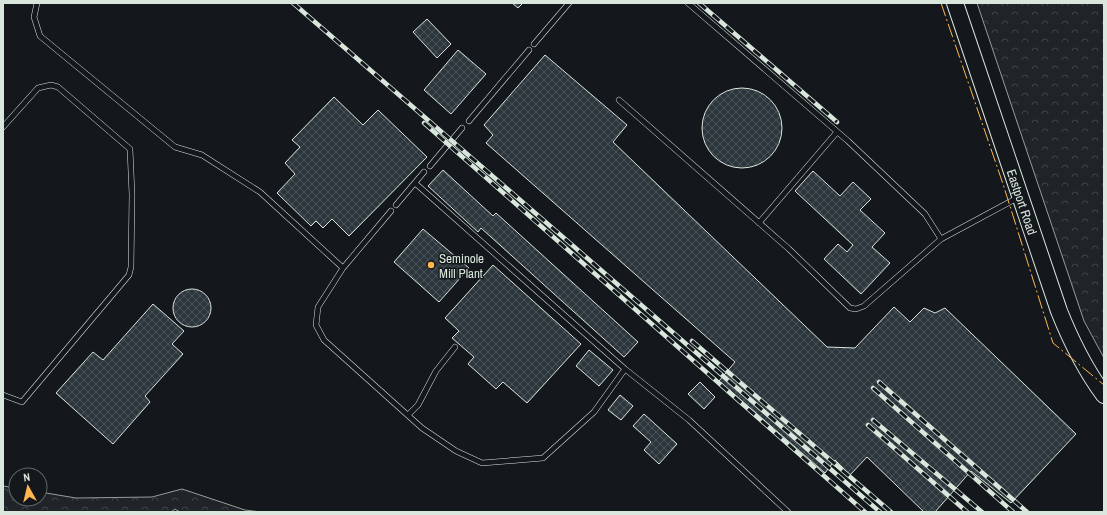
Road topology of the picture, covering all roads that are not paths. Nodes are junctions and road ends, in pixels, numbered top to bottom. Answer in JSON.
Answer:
{"nodes":[{"id":1,"x":37,"y":3,"type":"edge"},
{"id":2,"x":569,"y":3,"type":"edge"},
{"id":3,"x":688,"y":3,"type":"edge"},
{"id":4,"x":955,"y":3,"type":"edge"},
{"id":5,"x":534,"y":44,"type":"dead end"},
{"id":6,"x":529,"y":50,"type":"dead end"},
{"id":7,"x":619,"y":100,"type":"dead end"},
{"id":8,"x":468,"y":120,"type":"dead end"},
{"id":9,"x":3,"y":128,"type":"edge"},
{"id":10,"x":462,"y":128,"type":"dead end"},
{"id":11,"x":837,"y":132,"type":"junction"},
{"id":12,"x":430,"y":166,"type":"dead end"},
{"id":13,"x":424,"y":172,"type":"dead end"},
{"id":14,"x":415,"y":183,"type":"junction"},
{"id":15,"x":1020,"y":197,"type":"junction"},
{"id":16,"x":396,"y":205,"type":"dead end"},
{"id":17,"x":391,"y":211,"type":"dead end"},
{"id":18,"x":759,"y":223,"type":"junction"},
{"id":19,"x":941,"y":239,"type":"junction"},
{"id":20,"x":343,"y":268,"type":"junction"},
{"id":21,"x":455,"y":347,"type":"dead end"},
{"id":22,"x":625,"y":368,"type":"junction"},
{"id":23,"x":1104,"y":394,"type":"edge"},
{"id":24,"x":3,"y":395,"type":"edge"},
{"id":25,"x":408,"y":415,"type":"junction"},
{"id":26,"x":788,"y":512,"type":"edge"}],
"edges":[{"from":1,"to":20,"type":"lane"},
{"from":2,"to":5,"type":"lane"},
{"from":3,"to":11,"type":"lane"},
{"from":4,"to":15,"type":"main road","name":"Eastport Road"},
{"from":6,"to":8,"type":"lane"},
{"from":7,"to":18,"type":"lane"},
{"from":9,"to":24,"type":"lane"},
{"from":10,"to":12,"type":"lane"},
{"from":11,"to":18,"type":"lane"},
{"from":11,"to":19,"type":"lane"},
{"from":13,"to":14,"type":"lane"},
{"from":14,"to":16,"type":"lane"},
{"from":14,"to":22,"type":"lane"},
{"from":15,"to":19,"type":"lane"},
{"from":15,"to":23,"type":"main road","name":"Eastport Road"},
{"from":17,"to":20,"type":"lane"},
{"from":18,"to":19,"type":"lane"},
{"from":20,"to":25,"type":"lane"},
{"from":21,"to":25,"type":"lane"},
{"from":22,"to":25,"type":"lane"},
{"from":22,"to":26,"type":"lane"}]}
